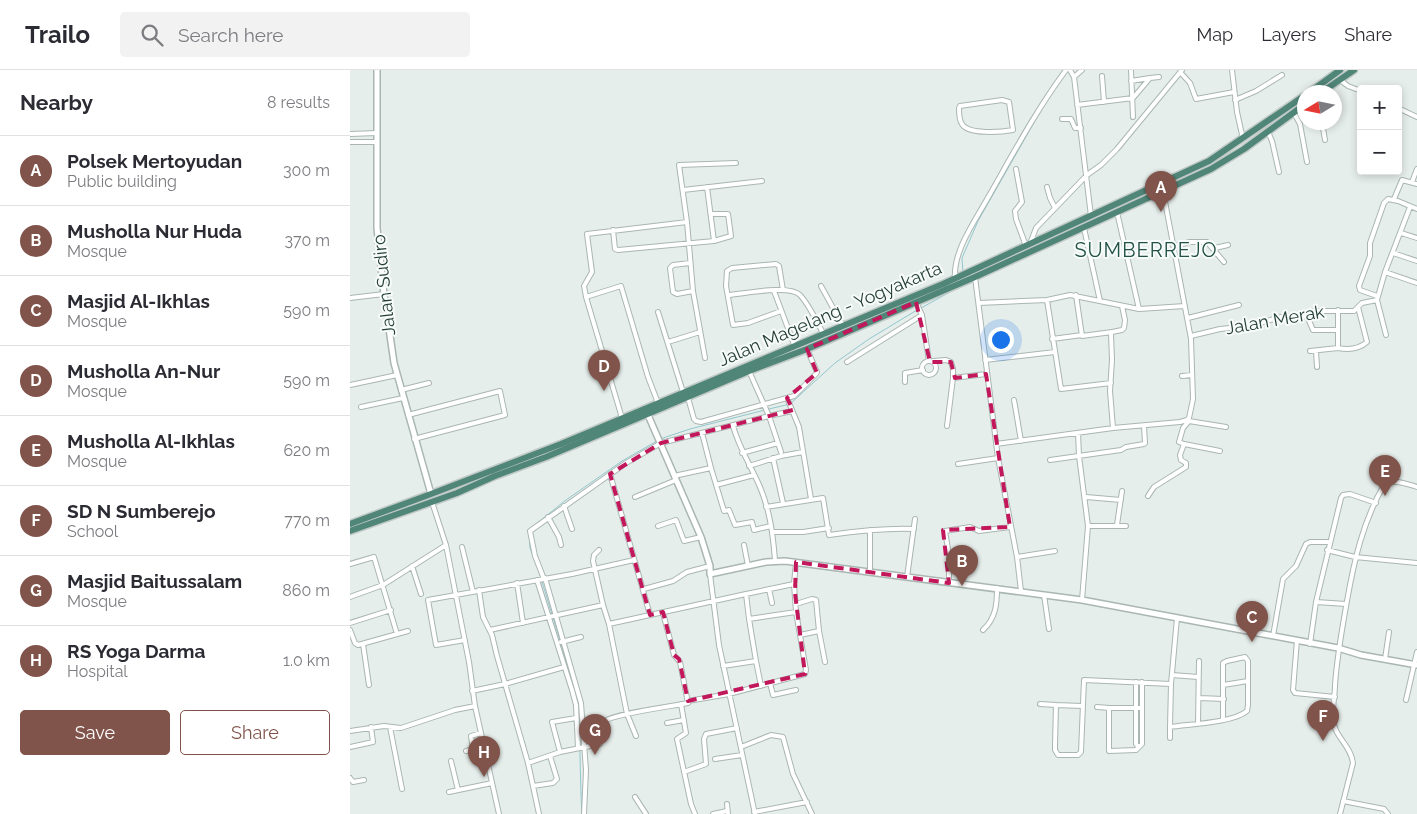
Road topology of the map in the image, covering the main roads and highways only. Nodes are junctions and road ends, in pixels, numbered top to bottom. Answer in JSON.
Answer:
{"nodes":[{"id":1,"x":1340,"y":70,"type":"edge"},
{"id":2,"x":1354,"y":70,"type":"edge"},
{"id":3,"x":1320,"y":85,"type":"edge"},
{"id":4,"x":1332,"y":85,"type":"edge"},
{"id":5,"x":1297,"y":101,"type":"edge"},
{"id":6,"x":1297,"y":111,"type":"edge"},
{"id":7,"x":1140,"y":194,"type":"junction"},
{"id":8,"x":1142,"y":202,"type":"junction"},
{"id":9,"x":957,"y":280,"type":"junction"},
{"id":10,"x":901,"y":306,"type":"junction"},
{"id":11,"x":686,"y":395,"type":"junction"},
{"id":12,"x":431,"y":498,"type":"junction"},
{"id":13,"x":350,"y":524,"type":"edge"},
{"id":14,"x":350,"y":531,"type":"edge"}],
"edges":[{"from":1,"to":3,"type":"highway"},
{"from":2,"to":4,"type":"highway"},
{"from":5,"to":7,"type":"highway","name":"Jalan Magelang - Yogyakarta"},
{"from":6,"to":8,"type":"highway","name":"Jalan Magelang - Yogyakarta"},
{"from":7,"to":8,"type":"highway"},
{"from":7,"to":9,"type":"highway","name":"Jalan Magelang - Yogyakarta"},
{"from":8,"to":9,"type":"highway","name":"Jalan Magelang - Yogyakarta"},
{"from":9,"to":10,"type":"highway","name":"Jalan Magelang - Yogyakarta"},
{"from":9,"to":10,"type":"highway","name":"Jalan Magelang - Yogyakarta"},
{"from":10,"to":11,"type":"highway","name":"Jalan Magelang - Yogyakarta"},
{"from":10,"to":11,"type":"highway","name":"Jalan Magelang - Yogyakarta"},
{"from":11,"to":12,"type":"highway","name":"Jalan Magelang - Yogyakarta"},
{"from":11,"to":12,"type":"highway","name":"Jalan Magelang - Yogyakarta"},
{"from":12,"to":13,"type":"highway","name":"Jalan Magelang - Yogyakarta"},
{"from":12,"to":14,"type":"highway","name":"Jalan Magelang - Yogyakarta"}]}
